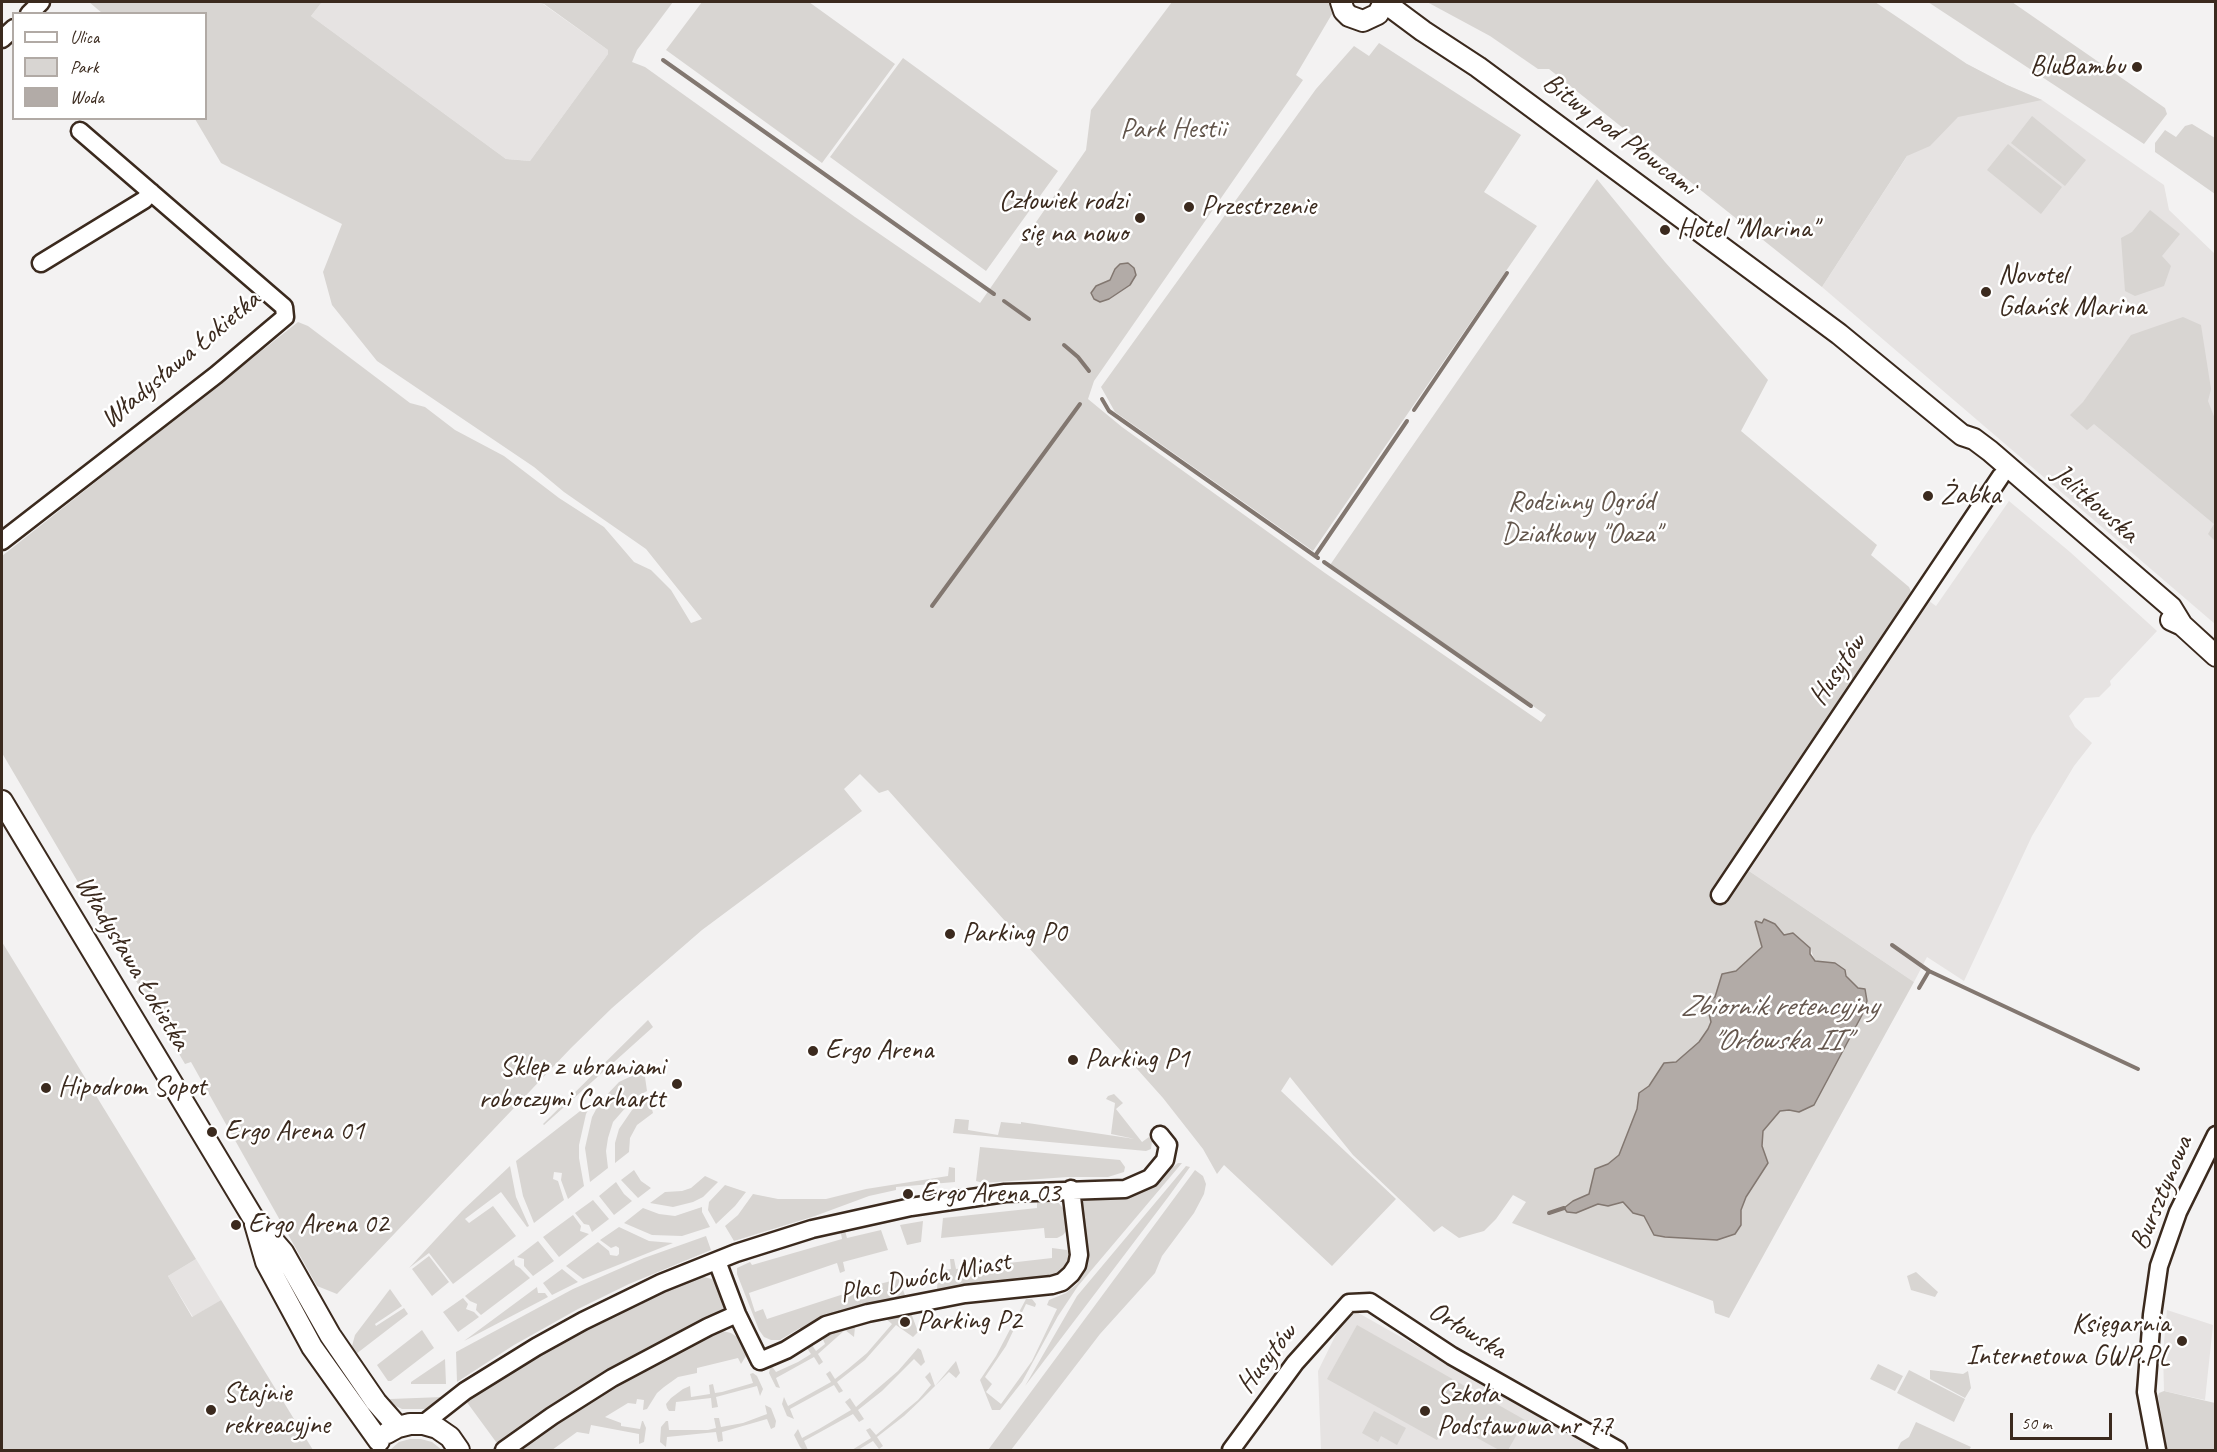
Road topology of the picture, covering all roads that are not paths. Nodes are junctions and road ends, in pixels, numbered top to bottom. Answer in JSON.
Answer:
{"nodes":[{"id":1,"x":1341,"y":2,"type":"edge"},
{"id":2,"x":1382,"y":6,"type":"edge"},
{"id":3,"x":80,"y":131,"type":"dead end"},
{"id":4,"x":151,"y":192,"type":"junction"},
{"id":5,"x":41,"y":263,"type":"dead end"},
{"id":6,"x":1807,"y":311,"type":"joint"},
{"id":7,"x":1962,"y":435,"type":"junction"},
{"id":8,"x":2001,"y":476,"type":"junction"},
{"id":9,"x":2,"y":541,"type":"edge"},
{"id":10,"x":2182,"y":625,"type":"junction"},
{"id":11,"x":2216,"y":656,"type":"edge"},
{"id":12,"x":2,"y":801,"type":"edge"},
{"id":13,"x":1720,"y":895,"type":"dead end"},
{"id":14,"x":2216,"y":1135,"type":"edge"},
{"id":15,"x":1160,"y":1136,"type":"dead end"},
{"id":16,"x":1071,"y":1189,"type":"junction"},
{"id":17,"x":252,"y":1216,"type":"junction"},
{"id":18,"x":717,"y":1261,"type":"junction"},
{"id":19,"x":1349,"y":1303,"type":"joint"},
{"id":20,"x":737,"y":1314,"type":"junction"},
{"id":21,"x":423,"y":1424,"type":"junction"},
{"id":22,"x":398,"y":1427,"type":"junction"},
{"id":23,"x":376,"y":1446,"type":"edge"},
{"id":24,"x":459,"y":1450,"type":"edge"},
{"id":25,"x":504,"y":1450,"type":"edge"},
{"id":26,"x":1231,"y":1450,"type":"edge"},
{"id":27,"x":1618,"y":1450,"type":"edge"},
{"id":28,"x":2157,"y":1450,"type":"edge"}],
"edges":[{"from":1,"to":2,"type":"street"},
{"from":2,"to":6,"type":"street","name":"Bitwy pod Płowcami"},
{"from":3,"to":4,"type":"street","name":"Władysława Łokietka"},
{"from":4,"to":5,"type":"street"},
{"from":4,"to":9,"type":"street","name":"Władysława Łokietka"},
{"from":6,"to":7,"type":"street","name":"Jelitkowska"},
{"from":7,"to":8,"type":"street","name":"Jelitkowska"},
{"from":7,"to":10,"type":"street","name":"Jelitkowska"},
{"from":8,"to":10,"type":"street","name":"Jelitkowska"},
{"from":8,"to":13,"type":"street","name":"Husytów"},
{"from":10,"to":11,"type":"street","name":"Jelitkowska"},
{"from":12,"to":17,"type":"street","name":"Władysława Łokietka"},
{"from":14,"to":28,"type":"street","name":"Bursztynowa"},
{"from":15,"to":16,"type":"street"},
{"from":16,"to":18,"type":"street"},
{"from":16,"to":20,"type":"street","name":"Plac Dwóch Miast"},
{"from":17,"to":22,"type":"street","name":"Władysława Łokietka"},
{"from":17,"to":23,"type":"street","name":"Władysława Łokietka"},
{"from":18,"to":20,"type":"street","name":"Plac Dwóch Miast"},
{"from":18,"to":21,"type":"street"},
{"from":19,"to":26,"type":"street","name":"Husytów"},
{"from":19,"to":27,"type":"street","name":"Orłowska"},
{"from":20,"to":25,"type":"street"},
{"from":21,"to":22,"type":"street"},
{"from":21,"to":24,"type":"street"},
{"from":22,"to":23,"type":"street"}]}
